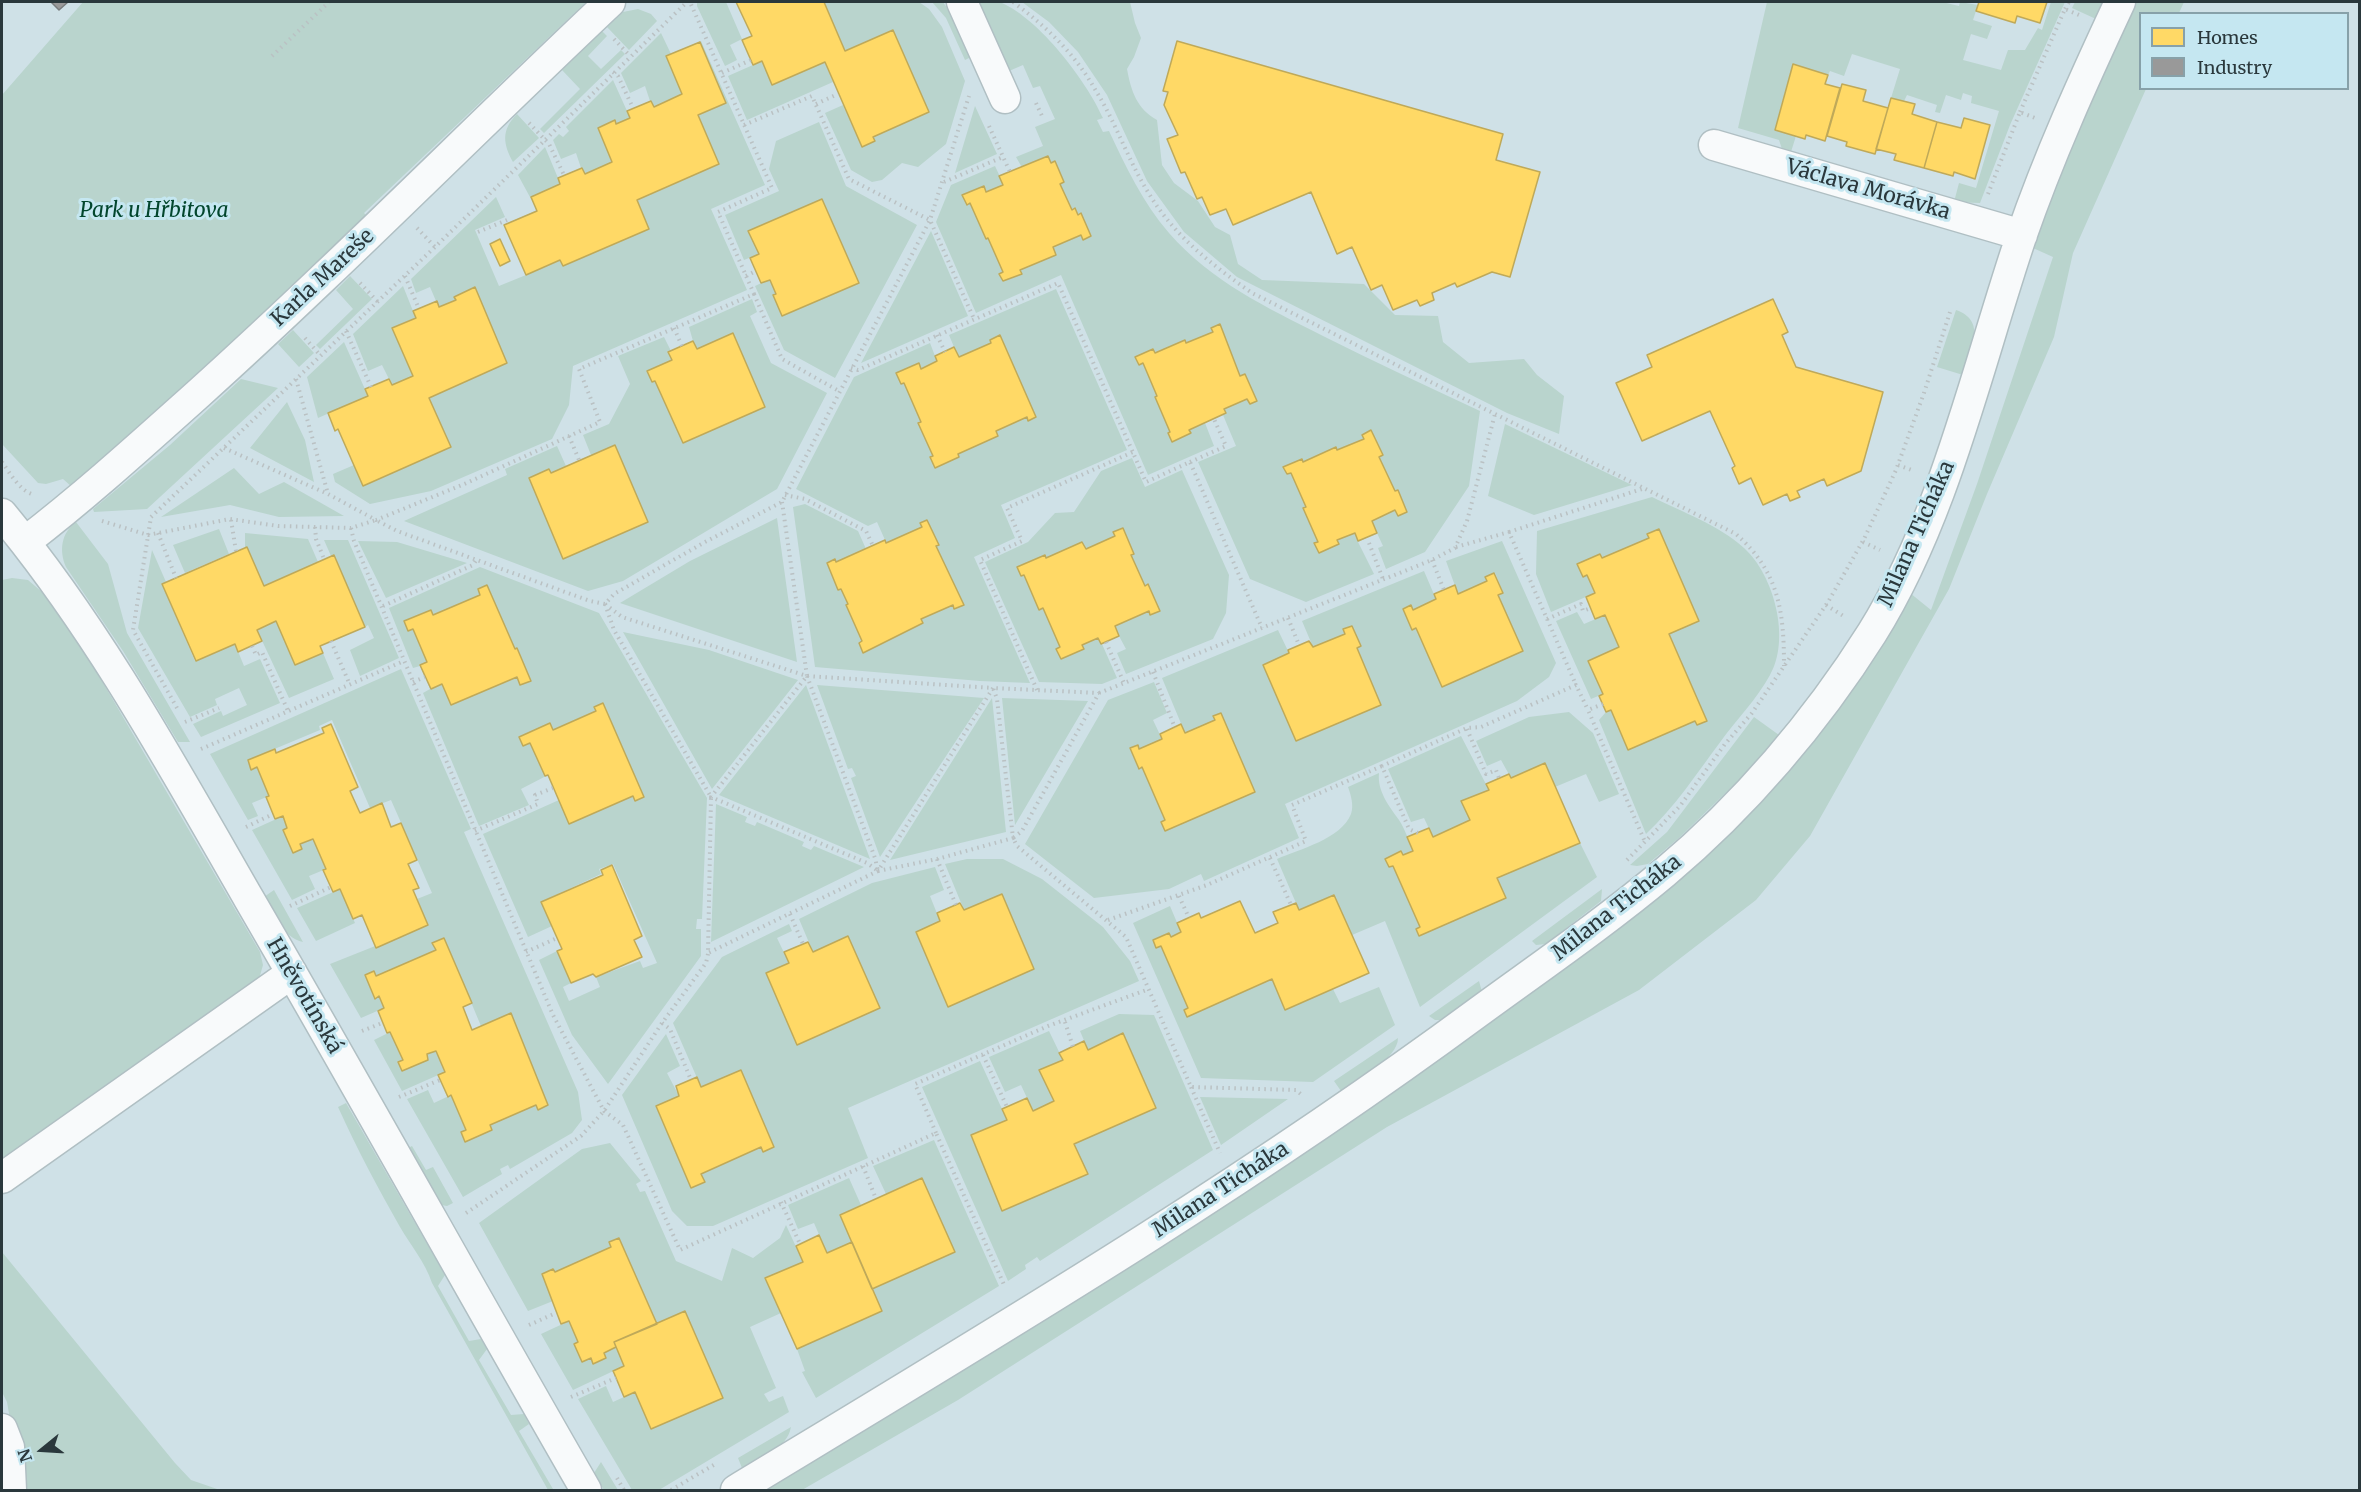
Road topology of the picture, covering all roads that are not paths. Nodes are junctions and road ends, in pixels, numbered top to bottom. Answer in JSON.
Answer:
{"nodes":[{"id":1,"x":610,"y":2,"type":"edge"},
{"id":2,"x":962,"y":2,"type":"edge"},
{"id":3,"x":2120,"y":2,"type":"edge"},
{"id":4,"x":1005,"y":98,"type":"dead end"},
{"id":5,"x":1714,"y":145,"type":"dead end"},
{"id":6,"x":2022,"y":235,"type":"junction"},
{"id":7,"x":2,"y":514,"type":"edge"},
{"id":8,"x":24,"y":542,"type":"junction"},
{"id":9,"x":292,"y":973,"type":"junction"},
{"id":10,"x":2,"y":1179,"type":"edge"},
{"id":11,"x":2,"y":1429,"type":"edge"},
{"id":12,"x":11,"y":1491,"type":"edge"},
{"id":13,"x":586,"y":1491,"type":"edge"},
{"id":14,"x":736,"y":1491,"type":"edge"}],
"edges":[{"from":1,"to":8,"type":"street","name":"Karla Mareše"},
{"from":2,"to":4,"type":"street"},
{"from":3,"to":6,"type":"street","name":"Milana Ticháka"},
{"from":5,"to":6,"type":"street","name":"Václava Morávka"},
{"from":6,"to":14,"type":"street","name":"Milana Ticháka"},
{"from":7,"to":8,"type":"street","name":"Hněvotínská"},
{"from":8,"to":9,"type":"street","name":"Hněvotínská"},
{"from":9,"to":10,"type":"street"},
{"from":9,"to":13,"type":"street","name":"Hněvotínská"},
{"from":11,"to":12,"type":"street"}]}
